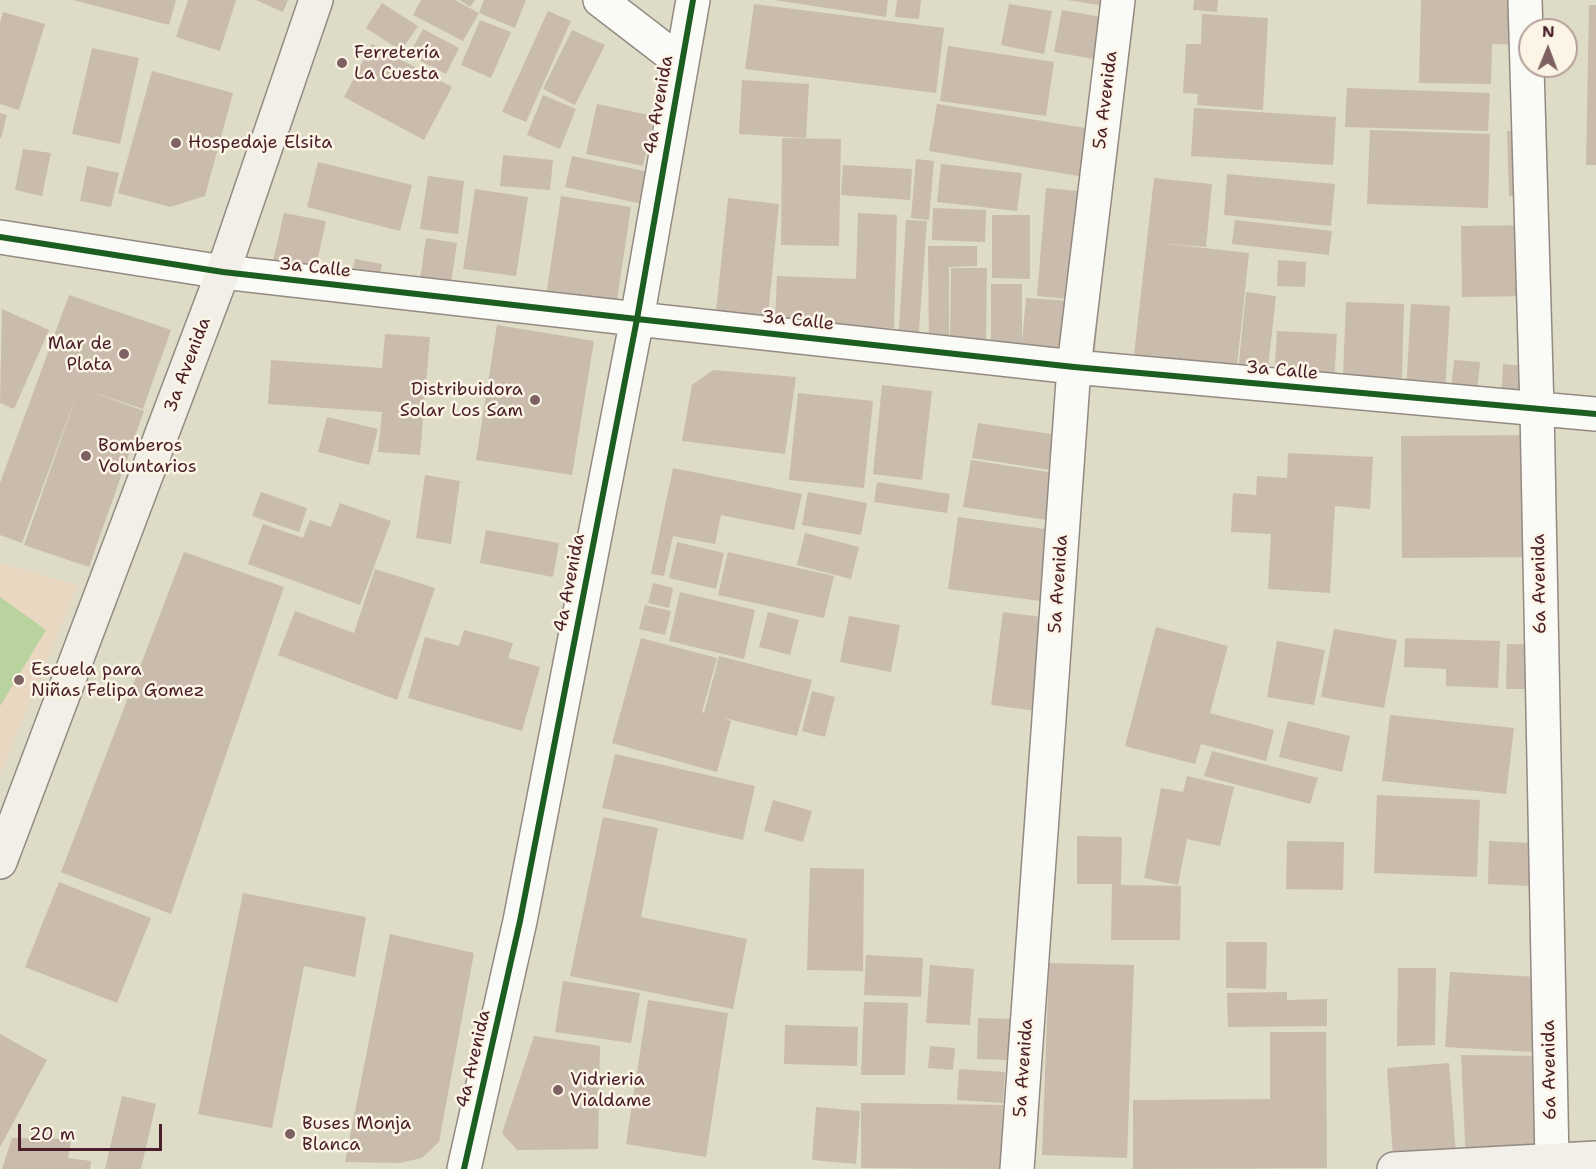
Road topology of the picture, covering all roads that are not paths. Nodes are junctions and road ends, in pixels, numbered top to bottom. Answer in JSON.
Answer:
{"nodes":[{"id":1,"x":316,"y":0,"type":"edge"},
{"id":2,"x":600,"y":0,"type":"edge"},
{"id":3,"x":693,"y":0,"type":"edge"},
{"id":4,"x":1118,"y":0,"type":"edge"},
{"id":5,"x":1525,"y":0,"type":"edge"},
{"id":6,"x":682,"y":63,"type":"junction"},
{"id":7,"x":0,"y":237,"type":"edge"},
{"id":8,"x":223,"y":272,"type":"junction"},
{"id":9,"x":637,"y":319,"type":"junction"},
{"id":10,"x":1074,"y":367,"type":"junction"},
{"id":11,"x":1537,"y":409,"type":"junction"},
{"id":12,"x":1596,"y":414,"type":"edge"},
{"id":13,"x":0,"y":862,"type":"edge"},
{"id":14,"x":1596,"y":1158,"type":"edge"},
{"id":15,"x":1552,"y":1165,"type":"edge"},
{"id":16,"x":464,"y":1169,"type":"edge"},
{"id":17,"x":1017,"y":1169,"type":"edge"},
{"id":18,"x":1394,"y":1169,"type":"edge"}],
"edges":[{"from":1,"to":8,"type":"street","name":"3a Avenida"},
{"from":2,"to":6,"type":"street"},
{"from":3,"to":6,"type":"street","name":"4a Avenida"},
{"from":4,"to":10,"type":"street","name":"5a Avenida"},
{"from":5,"to":11,"type":"street","name":"6a Avenida"},
{"from":6,"to":9,"type":"street","name":"4a Avenida"},
{"from":7,"to":8,"type":"street","name":"3a Calle"},
{"from":8,"to":9,"type":"street","name":"3a Calle"},
{"from":8,"to":13,"type":"street","name":"3a Avenida"},
{"from":9,"to":10,"type":"street","name":"3a Calle"},
{"from":9,"to":16,"type":"street","name":"4a Avenida"},
{"from":10,"to":11,"type":"street","name":"3a Calle"},
{"from":10,"to":17,"type":"street","name":"5a Avenida"},
{"from":11,"to":12,"type":"street","name":"3a Calle"},
{"from":11,"to":15,"type":"street","name":"6a Avenida"},
{"from":14,"to":15,"type":"street"},
{"from":15,"to":18,"type":"street"}]}
